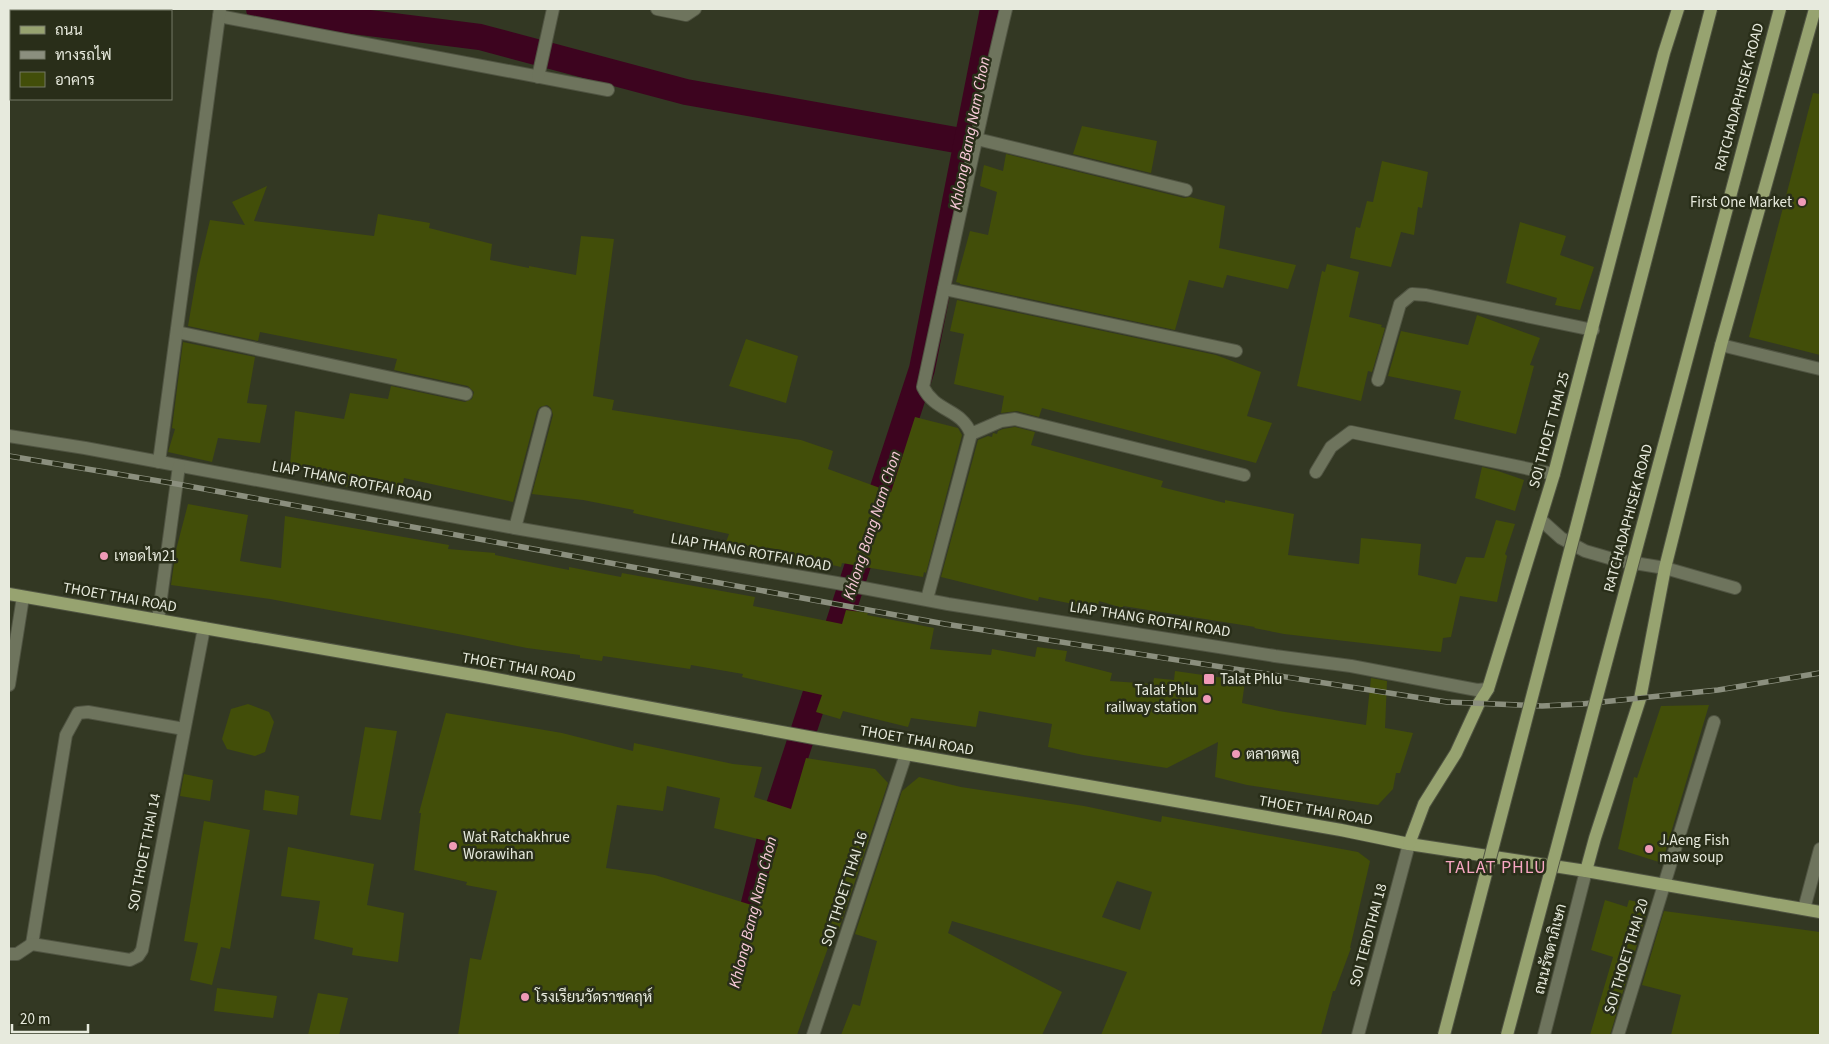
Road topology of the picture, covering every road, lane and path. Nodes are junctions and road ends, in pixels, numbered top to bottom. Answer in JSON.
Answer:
{"nodes":[{"id":1,"x":553,"y":9,"type":"edge"},
{"id":2,"x":657,"y":9,"type":"edge"},
{"id":3,"x":695,"y":9,"type":"edge"},
{"id":4,"x":1006,"y":9,"type":"edge"},
{"id":5,"x":1678,"y":9,"type":"edge"},
{"id":6,"x":1711,"y":9,"type":"edge"},
{"id":7,"x":1780,"y":9,"type":"edge"},
{"id":8,"x":1815,"y":9,"type":"edge"},
{"id":9,"x":220,"y":12,"type":"edge"},
{"id":10,"x":538,"y":77,"type":"junction"},
{"id":11,"x":608,"y":90,"type":"dead end"},
{"id":12,"x":977,"y":139,"type":"junction"},
{"id":13,"x":1186,"y":190,"type":"dead end"},
{"id":14,"x":944,"y":289,"type":"junction"},
{"id":15,"x":1593,"y":330,"type":"junction"},
{"id":16,"x":177,"y":332,"type":"junction"},
{"id":17,"x":1721,"y":345,"type":"junction"},
{"id":18,"x":1236,"y":351,"type":"dead end"},
{"id":19,"x":1820,"y":369,"type":"edge"},
{"id":20,"x":1378,"y":380,"type":"dead end"},
{"id":21,"x":466,"y":394,"type":"dead end"},
{"id":22,"x":544,"y":413,"type":"dead end"},
{"id":23,"x":971,"y":434,"type":"junction"},
{"id":24,"x":9,"y":436,"type":"edge"},
{"id":25,"x":159,"y":462,"type":"junction"},
{"id":26,"x":179,"y":466,"type":"junction"},
{"id":27,"x":1316,"y":472,"type":"dead end"},
{"id":28,"x":1554,"y":474,"type":"junction"},
{"id":29,"x":1244,"y":475,"type":"dead end"},
{"id":30,"x":1541,"y":520,"type":"junction"},
{"id":31,"x":515,"y":528,"type":"junction"},
{"id":32,"x":1665,"y":568,"type":"junction"},
{"id":33,"x":1735,"y":588,"type":"dead end"},
{"id":34,"x":9,"y":594,"type":"edge"},
{"id":35,"x":23,"y":597,"type":"junction"},
{"id":36,"x":927,"y":599,"type":"junction"},
{"id":37,"x":158,"y":620,"type":"junction"},
{"id":38,"x":204,"y":628,"type":"junction"},
{"id":39,"x":9,"y":685,"type":"edge"},
{"id":40,"x":1488,"y":690,"type":"junction"},
{"id":41,"x":1714,"y":722,"type":"dead end"},
{"id":42,"x":184,"y":729,"type":"junction"},
{"id":43,"x":906,"y":754,"type":"junction"},
{"id":44,"x":1409,"y":844,"type":"junction"},
{"id":45,"x":1820,"y":849,"type":"edge"},
{"id":46,"x":1586,"y":871,"type":"junction"},
{"id":47,"x":1664,"y":886,"type":"junction"},
{"id":48,"x":1804,"y":909,"type":"junction"},
{"id":49,"x":1820,"y":912,"type":"edge"},
{"id":50,"x":32,"y":944,"type":"junction"},
{"id":51,"x":13,"y":954,"type":"edge"},
{"id":52,"x":813,"y":1035,"type":"edge"},
{"id":53,"x":1358,"y":1035,"type":"edge"},
{"id":54,"x":1444,"y":1035,"type":"edge"},
{"id":55,"x":1507,"y":1035,"type":"edge"},
{"id":56,"x":1544,"y":1035,"type":"edge"},
{"id":57,"x":1618,"y":1035,"type":"edge"}],
"edges":[{"from":1,"to":10,"type":"street"},
{"from":2,"to":3,"type":"street"},
{"from":4,"to":12,"type":"street"},
{"from":5,"to":15,"type":"main road","name":"SOI THOET THAI 25"},
{"from":6,"to":54,"type":"main road","bridge":true},
{"from":7,"to":55,"type":"main road","name":"RATCHADAPHISEK ROAD","bridge":true},
{"from":8,"to":17,"type":"main road"},
{"from":9,"to":10,"type":"street"},
{"from":9,"to":16,"type":"street"},
{"from":10,"to":11,"type":"street"},
{"from":12,"to":13,"type":"street"},
{"from":12,"to":14,"type":"street"},
{"from":14,"to":18,"type":"street"},
{"from":14,"to":23,"type":"street"},
{"from":15,"to":20,"type":"street"},
{"from":15,"to":28,"type":"main road","name":"SOI THOET THAI 25"},
{"from":16,"to":21,"type":"street"},
{"from":16,"to":25,"type":"street"},
{"from":17,"to":19,"type":"street"},
{"from":17,"to":32,"type":"main road"},
{"from":22,"to":31,"type":"street"},
{"from":23,"to":29,"type":"street"},
{"from":23,"to":36,"type":"street"},
{"from":24,"to":25,"type":"street","name":"LIAP THANG ROTFAI ROAD"},
{"from":25,"to":26,"type":"street","name":"LIAP THANG ROTFAI ROAD"},
{"from":26,"to":31,"type":"street","name":"LIAP THANG ROTFAI ROAD"},
{"from":26,"to":37,"type":"street"},
{"from":27,"to":28,"type":"street"},
{"from":28,"to":30,"type":"main road","name":"SOI THOET THAI 25"},
{"from":30,"to":32,"type":"street"},
{"from":30,"to":40,"type":"main road","name":"SOI THOET THAI 25"},
{"from":31,"to":36,"type":"street","name":"LIAP THANG ROTFAI ROAD"},
{"from":32,"to":33,"type":"street"},
{"from":32,"to":46,"type":"main road"},
{"from":34,"to":35,"type":"main road","name":"THOET THAI ROAD"},
{"from":35,"to":37,"type":"main road","name":"THOET THAI ROAD"},
{"from":35,"to":39,"type":"street"},
{"from":36,"to":40,"type":"street","name":"LIAP THANG ROTFAI ROAD"},
{"from":37,"to":38,"type":"main road","name":"THOET THAI ROAD"},
{"from":38,"to":42,"type":"street","name":"SOI THOET THAI 14"},
{"from":38,"to":43,"type":"main road","name":"THOET THAI ROAD"},
{"from":40,"to":44,"type":"main road","name":"SOI THOET THAI 25"},
{"from":41,"to":47,"type":"street","name":"SOI THOET THAI 20"},
{"from":42,"to":50,"type":"street","name":"SOI THOET THAI 14"},
{"from":42,"to":50,"type":"street"},
{"from":43,"to":44,"type":"main road","name":"THOET THAI ROAD"},
{"from":43,"to":52,"type":"street","name":"SOI THOET THAI 16"},
{"from":44,"to":46,"type":"main road","name":"THOET THAI ROAD"},
{"from":44,"to":53,"type":"street","name":"SOI TERDTHAI 18"},
{"from":45,"to":48,"type":"street"},
{"from":46,"to":47,"type":"main road","name":"THOET THAI ROAD"},
{"from":46,"to":56,"type":"street","name":"ถนนรัชดาภิเษก"},
{"from":47,"to":48,"type":"main road","name":"THOET THAI ROAD"},
{"from":47,"to":57,"type":"street","name":"SOI THOET THAI 20"},
{"from":48,"to":49,"type":"main road","name":"THOET THAI ROAD"},
{"from":50,"to":51,"type":"street"}]}
